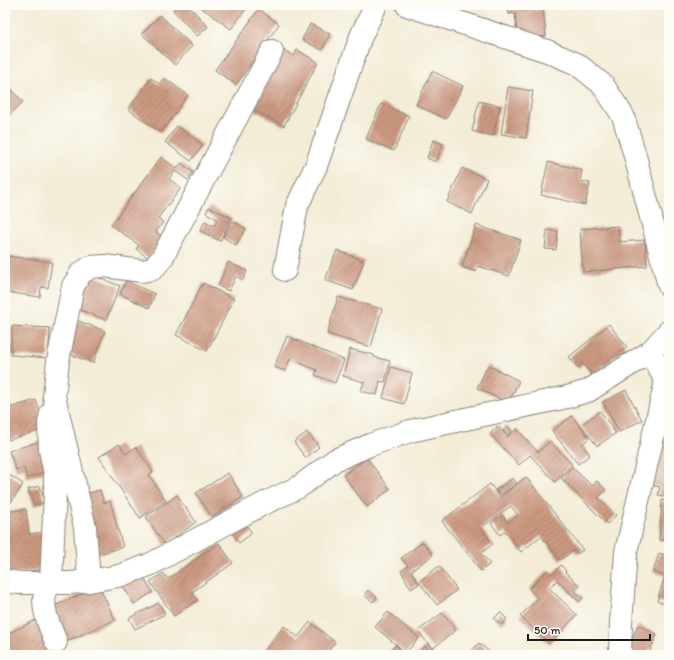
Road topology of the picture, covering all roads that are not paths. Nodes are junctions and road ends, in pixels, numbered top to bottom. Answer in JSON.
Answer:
{"nodes":[{"id":1,"x":376,"y":5,"type":"edge"},
{"id":2,"x":407,"y":5,"type":"edge"},
{"id":3,"x":272,"y":51,"type":"dead end"},
{"id":4,"x":285,"y":270,"type":"dead end"},
{"id":5,"x":669,"y":286,"type":"edge"},
{"id":6,"x":669,"y":330,"type":"edge"},
{"id":7,"x":650,"y":352,"type":"junction"},
{"id":8,"x":665,"y":378,"type":"edge"},
{"id":9,"x":54,"y":396,"type":"junction"},
{"id":10,"x":5,"y":581,"type":"edge"},
{"id":11,"x":89,"y":581,"type":"junction"},
{"id":12,"x":51,"y":582,"type":"junction"},
{"id":13,"x":56,"y":642,"type":"dead end"},
{"id":14,"x":620,"y":655,"type":"edge"}],
"edges":[{"from":1,"to":4,"type":"street"},
{"from":2,"to":5,"type":"street"},
{"from":3,"to":9,"type":"street"},
{"from":6,"to":7,"type":"street"},
{"from":7,"to":8,"type":"street"},
{"from":7,"to":11,"type":"street"},
{"from":8,"to":14,"type":"street"},
{"from":9,"to":11,"type":"street"},
{"from":9,"to":12,"type":"street"},
{"from":10,"to":12,"type":"street"},
{"from":11,"to":12,"type":"street"},
{"from":12,"to":13,"type":"street"}]}
